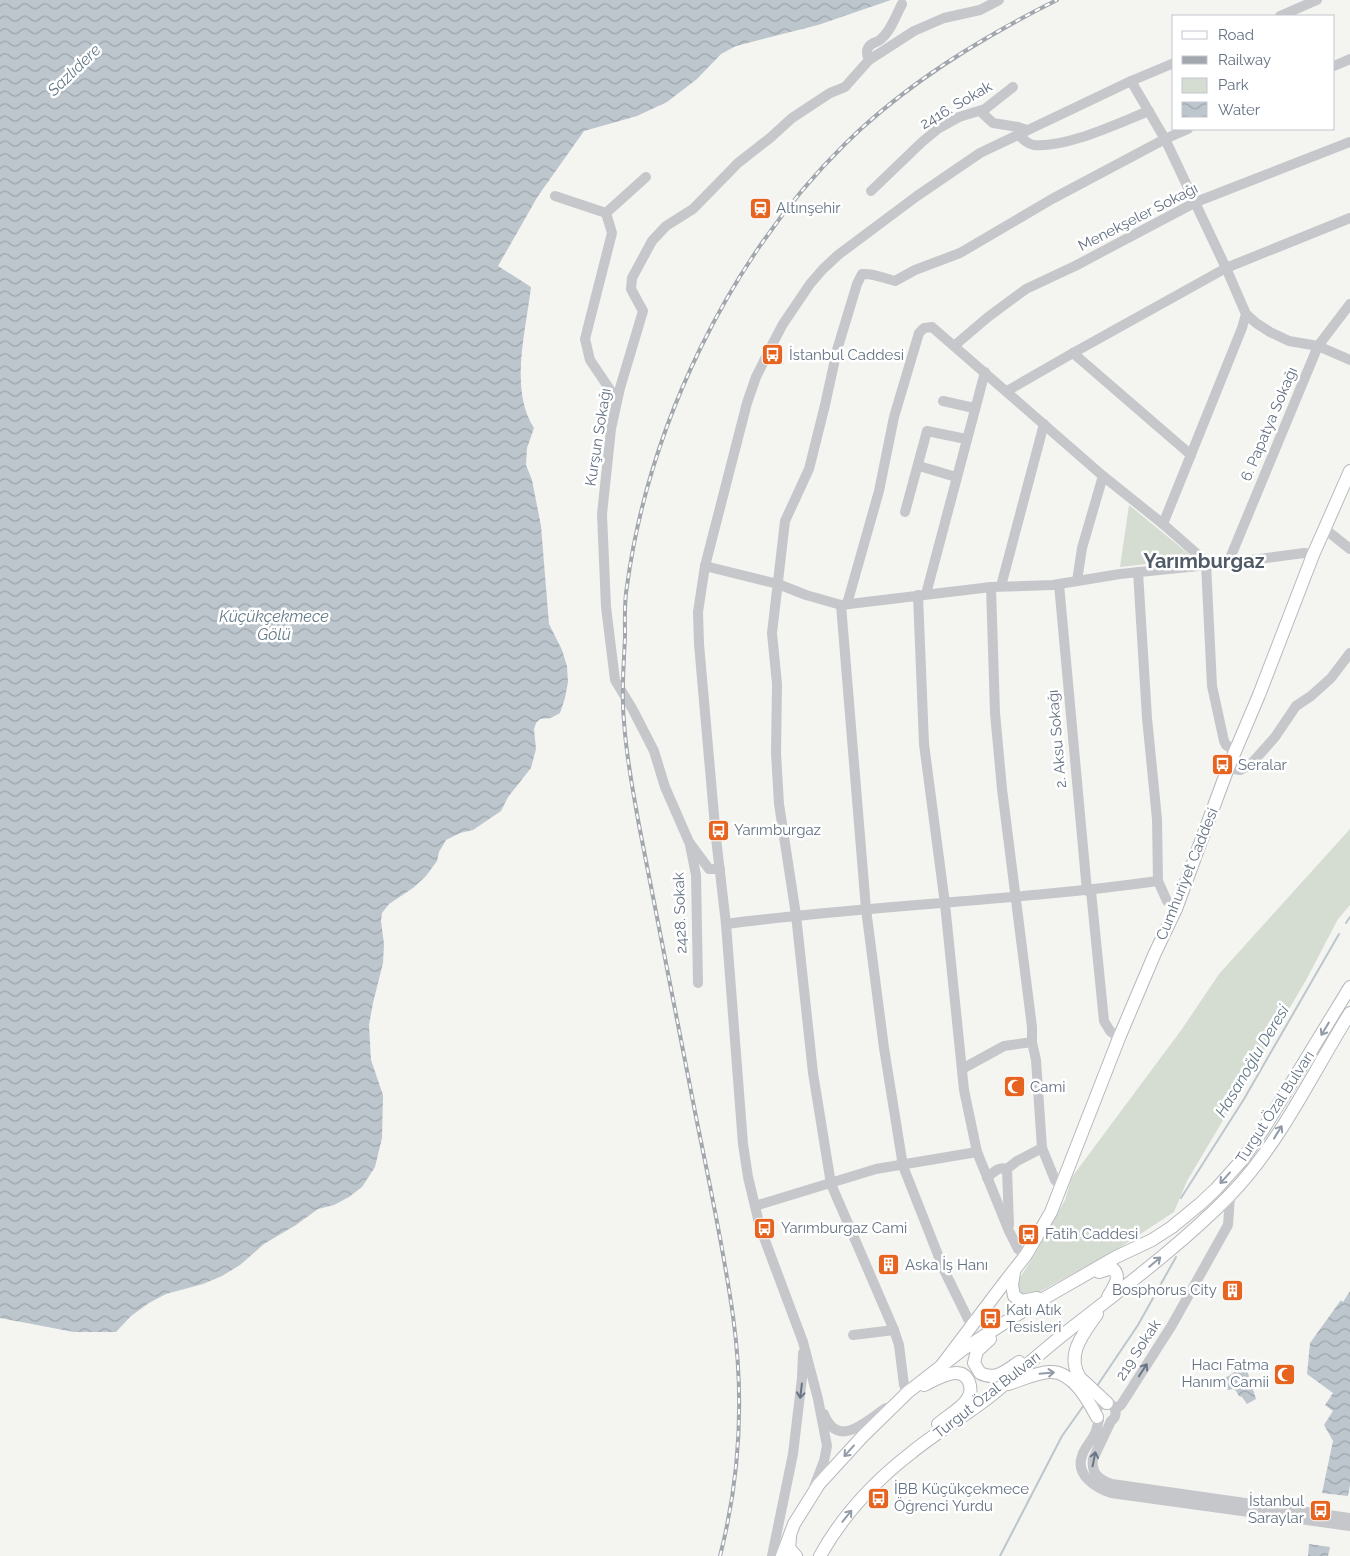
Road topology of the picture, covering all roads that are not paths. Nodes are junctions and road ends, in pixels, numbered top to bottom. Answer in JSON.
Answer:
{"nodes":[{"id":1,"x":999,"y":0,"type":"edge"},
{"id":2,"x":1317,"y":0,"type":"edge"},
{"id":3,"x":902,"y":4,"type":"dead end"},
{"id":4,"x":1282,"y":15,"type":"edge"},
{"id":5,"x":1350,"y":59,"type":"edge"},
{"id":6,"x":869,"y":60,"type":"junction"},
{"id":7,"x":1172,"y":64,"type":"edge"},
{"id":8,"x":1335,"y":66,"type":"edge"},
{"id":9,"x":1131,"y":81,"type":"junction"},
{"id":10,"x":1013,"y":87,"type":"dead end"},
{"id":11,"x":980,"y":111,"type":"junction"},
{"id":12,"x":1149,"y":111,"type":"junction"},
{"id":13,"x":1186,"y":130,"type":"edge"},
{"id":14,"x":1023,"y":132,"type":"junction"},
{"id":15,"x":1165,"y":139,"type":"junction"},
{"id":16,"x":1350,"y":142,"type":"edge"},
{"id":17,"x":646,"y":177,"type":"dead end"},
{"id":18,"x":871,"y":191,"type":"dead end"},
{"id":19,"x":555,"y":196,"type":"dead end"},
{"id":20,"x":1196,"y":202,"type":"junction"},
{"id":21,"x":606,"y":213,"type":"junction"},
{"id":22,"x":1350,"y":218,"type":"edge"},
{"id":23,"x":1226,"y":268,"type":"junction"},
{"id":24,"x":1350,"y":304,"type":"edge"},
{"id":25,"x":1246,"y":314,"type":"junction"},
{"id":26,"x":954,"y":346,"type":"junction"},
{"id":27,"x":1318,"y":346,"type":"junction"},
{"id":28,"x":1073,"y":352,"type":"junction"},
{"id":29,"x":1350,"y":360,"type":"edge"},
{"id":30,"x":984,"y":372,"type":"junction"},
{"id":31,"x":1006,"y":391,"type":"junction"},
{"id":32,"x":617,"y":400,"type":"junction"},
{"id":33,"x":943,"y":401,"type":"dead end"},
{"id":34,"x":974,"y":408,"type":"junction"},
{"id":35,"x":1044,"y":424,"type":"junction"},
{"id":36,"x":966,"y":439,"type":"junction"},
{"id":37,"x":1191,"y":455,"type":"junction"},
{"id":38,"x":919,"y":466,"type":"junction"},
{"id":39,"x":1350,"y":471,"type":"edge"},
{"id":40,"x":1103,"y":476,"type":"junction"},
{"id":41,"x":956,"y":477,"type":"junction"},
{"id":42,"x":906,"y":512,"type":"dead end"},
{"id":43,"x":1164,"y":524,"type":"junction"},
{"id":44,"x":1325,"y":529,"type":"junction"},
{"id":45,"x":1350,"y":549,"type":"edge"},
{"id":46,"x":1313,"y":556,"type":"junction"},
{"id":47,"x":1228,"y":563,"type":"junction"},
{"id":48,"x":1206,"y":564,"type":"junction"},
{"id":49,"x":705,"y":566,"type":"junction"},
{"id":50,"x":1138,"y":572,"type":"junction"},
{"id":51,"x":1077,"y":581,"type":"junction"},
{"id":52,"x":778,"y":584,"type":"junction"},
{"id":53,"x":1059,"y":584,"type":"junction"},
{"id":54,"x":996,"y":586,"type":"junction"},
{"id":55,"x":922,"y":594,"type":"junction"},
{"id":56,"x":844,"y":604,"type":"junction"},
{"id":57,"x":1350,"y":654,"type":"edge"},
{"id":58,"x":1235,"y":751,"type":"junction"},
{"id":59,"x":1228,"y":768,"type":"junction"},
{"id":60,"x":689,"y":842,"type":"junction"},
{"id":61,"x":720,"y":869,"type":"junction"},
{"id":62,"x":1158,"y":882,"type":"junction"},
{"id":63,"x":1089,"y":891,"type":"junction"},
{"id":64,"x":1016,"y":896,"type":"junction"},
{"id":65,"x":945,"y":904,"type":"junction"},
{"id":66,"x":1176,"y":909,"type":"junction"},
{"id":67,"x":866,"y":910,"type":"junction"},
{"id":68,"x":796,"y":915,"type":"junction"},
{"id":69,"x":726,"y":924,"type":"junction"},
{"id":70,"x":698,"y":983,"type":"dead end"},
{"id":71,"x":1350,"y":987,"type":"edge"},
{"id":72,"x":1350,"y":1012,"type":"edge"},
{"id":73,"x":1119,"y":1038,"type":"junction"},
{"id":74,"x":1032,"y":1042,"type":"junction"},
{"id":75,"x":962,"y":1068,"type":"junction"},
{"id":76,"x":1042,"y":1148,"type":"junction"},
{"id":77,"x":977,"y":1152,"type":"junction"},
{"id":78,"x":903,"y":1166,"type":"junction"},
{"id":79,"x":1007,"y":1169,"type":"junction"},
{"id":80,"x":987,"y":1178,"type":"junction"},
{"id":81,"x":831,"y":1184,"type":"junction"},
{"id":82,"x":1061,"y":1186,"type":"junction"},
{"id":83,"x":1230,"y":1196,"type":"junction"},
{"id":84,"x":755,"y":1206,"type":"junction"},
{"id":85,"x":1009,"y":1231,"type":"junction"},
{"id":86,"x":1026,"y":1255,"type":"junction"},
{"id":87,"x":1014,"y":1272,"type":"junction"},
{"id":88,"x":1055,"y":1292,"type":"junction"},
{"id":89,"x":1104,"y":1304,"type":"junction"},
{"id":90,"x":1029,"y":1307,"type":"junction"},
{"id":91,"x":1083,"y":1320,"type":"junction"},
{"id":92,"x":972,"y":1326,"type":"junction"},
{"id":93,"x":894,"y":1330,"type":"junction"},
{"id":94,"x":853,"y":1335,"type":"dead end"},
{"id":95,"x":803,"y":1342,"type":"junction"},
{"id":96,"x":942,"y":1365,"type":"junction"},
{"id":97,"x":1000,"y":1387,"type":"junction"},
{"id":98,"x":908,"y":1392,"type":"junction"},
{"id":99,"x":818,"y":1399,"type":"junction"},
{"id":100,"x":1111,"y":1406,"type":"junction"},
{"id":101,"x":1098,"y":1419,"type":"junction"},
{"id":102,"x":1111,"y":1422,"type":"junction"},
{"id":103,"x":911,"y":1453,"type":"junction"},
{"id":104,"x":808,"y":1502,"type":"junction"},
{"id":105,"x":1350,"y":1518,"type":"edge"},
{"id":106,"x":794,"y":1524,"type":"junction"},
{"id":107,"x":1350,"y":1526,"type":"edge"},
{"id":108,"x":833,"y":1533,"type":"junction"},
{"id":109,"x":772,"y":1556,"type":"edge"},
{"id":110,"x":782,"y":1556,"type":"edge"},
{"id":111,"x":796,"y":1556,"type":"edge"},
{"id":112,"x":810,"y":1556,"type":"edge"},
{"id":113,"x":820,"y":1556,"type":"edge"}],
"edges":[{"from":1,"to":6,"type":"street","name":"Kurşun Sokağı"},
{"from":2,"to":4,"type":"street"},
{"from":3,"to":6,"type":"street","name":"Kurşun Sokağı"},
{"from":5,"to":8,"type":"street"},
{"from":6,"to":32,"type":"street","name":"Kurşun Sokağı"},
{"from":7,"to":9,"type":"street"},
{"from":9,"to":12,"type":"street"},
{"from":9,"to":14,"type":"street"},
{"from":10,"to":11,"type":"street","name":"2416. Sokak"},
{"from":11,"to":14,"type":"street"},
{"from":11,"to":18,"type":"street","name":"2416. Sokak"},
{"from":12,"to":14,"type":"street"},
{"from":12,"to":15,"type":"street"},
{"from":13,"to":15,"type":"street"},
{"from":14,"to":49,"type":"street"},
{"from":15,"to":20,"type":"street"},
{"from":15,"to":52,"type":"street"},
{"from":16,"to":20,"type":"street","name":"Menekşeler Sokağı"},
{"from":17,"to":21,"type":"street"},
{"from":19,"to":21,"type":"street"},
{"from":20,"to":23,"type":"street"},
{"from":20,"to":26,"type":"street","name":"Menekşeler Sokağı"},
{"from":21,"to":32,"type":"street"},
{"from":22,"to":23,"type":"street"},
{"from":23,"to":25,"type":"street"},
{"from":23,"to":28,"type":"street"},
{"from":24,"to":27,"type":"street","name":"6. Papatya Sokağı"},
{"from":25,"to":27,"type":"street"},
{"from":25,"to":37,"type":"street"},
{"from":26,"to":30,"type":"street"},
{"from":26,"to":56,"type":"street"},
{"from":27,"to":29,"type":"street"},
{"from":27,"to":47,"type":"street","name":"6. Papatya Sokağı"},
{"from":28,"to":31,"type":"street"},
{"from":28,"to":37,"type":"street"},
{"from":30,"to":31,"type":"street"},
{"from":30,"to":34,"type":"street"},
{"from":31,"to":35,"type":"street"},
{"from":32,"to":60,"type":"street","name":"Kurşun Sokağı"},
{"from":33,"to":34,"type":"street"},
{"from":34,"to":36,"type":"street"},
{"from":35,"to":40,"type":"street"},
{"from":35,"to":54,"type":"street"},
{"from":36,"to":38,"type":"street"},
{"from":36,"to":41,"type":"street"},
{"from":37,"to":43,"type":"street"},
{"from":38,"to":41,"type":"street"},
{"from":38,"to":42,"type":"street"},
{"from":39,"to":44,"type":"main road","name":"Cumhuriyet Caddesi"},
{"from":40,"to":43,"type":"street"},
{"from":40,"to":51,"type":"street"},
{"from":41,"to":55,"type":"street"},
{"from":43,"to":48,"type":"street"},
{"from":44,"to":45,"type":"street"},
{"from":44,"to":46,"type":"main road","name":"Cumhuriyet Caddesi"},
{"from":46,"to":47,"type":"street"},
{"from":46,"to":58,"type":"main road","name":"Cumhuriyet Caddesi"},
{"from":47,"to":48,"type":"street"},
{"from":48,"to":50,"type":"street"},
{"from":48,"to":58,"type":"street"},
{"from":49,"to":52,"type":"street"},
{"from":49,"to":61,"type":"street"},
{"from":50,"to":51,"type":"street"},
{"from":50,"to":62,"type":"street"},
{"from":51,"to":53,"type":"street"},
{"from":52,"to":56,"type":"street"},
{"from":52,"to":68,"type":"street"},
{"from":53,"to":54,"type":"street"},
{"from":53,"to":63,"type":"street","name":"2. Aksu Sokağı"},
{"from":54,"to":55,"type":"street"},
{"from":54,"to":64,"type":"street"},
{"from":55,"to":56,"type":"street"},
{"from":55,"to":65,"type":"street"},
{"from":56,"to":67,"type":"street"},
{"from":57,"to":59,"type":"street"},
{"from":58,"to":59,"type":"main road","name":"Cumhuriyet Caddesi"},
{"from":59,"to":66,"type":"main road","name":"Cumhuriyet Caddesi"},
{"from":60,"to":61,"type":"street","name":"Kurşun Sokağı"},
{"from":60,"to":70,"type":"street","name":"2428. Sokak"},
{"from":61,"to":69,"type":"street"},
{"from":62,"to":63,"type":"street"},
{"from":62,"to":66,"type":"street"},
{"from":63,"to":64,"type":"street"},
{"from":63,"to":73,"type":"street","name":"2. Aksu Sokağı"},
{"from":64,"to":65,"type":"street"},
{"from":64,"to":74,"type":"street"},
{"from":65,"to":67,"type":"street"},
{"from":65,"to":75,"type":"street"},
{"from":66,"to":73,"type":"main road","name":"Cumhuriyet Caddesi"},
{"from":67,"to":68,"type":"street"},
{"from":67,"to":78,"type":"street"},
{"from":68,"to":69,"type":"street"},
{"from":68,"to":81,"type":"street"},
{"from":69,"to":84,"type":"street"},
{"from":71,"to":88,"type":"main road","name":"Turgut Özal Bulvarı","one_way":true},
{"from":83,"to":72,"type":"main road","name":"Turgut Özal Bulvarı","one_way":true},
{"from":73,"to":82,"type":"main road","name":"Cumhuriyet Caddesi"},
{"from":74,"to":75,"type":"street"},
{"from":74,"to":76,"type":"street"},
{"from":75,"to":77,"type":"street"},
{"from":76,"to":79,"type":"street"},
{"from":76,"to":82,"type":"street"},
{"from":77,"to":78,"type":"street"},
{"from":77,"to":80,"type":"street"},
{"from":78,"to":81,"type":"street"},
{"from":78,"to":92,"type":"street"},
{"from":79,"to":80,"type":"street"},
{"from":79,"to":85,"type":"street"},
{"from":80,"to":85,"type":"street"},
{"from":81,"to":84,"type":"street"},
{"from":81,"to":93,"type":"street"},
{"from":82,"to":86,"type":"main road","name":"Cumhuriyet Caddesi"},
{"from":89,"to":83,"type":"main road","name":"Turgut Özal Bulvarı","one_way":true},
{"from":100,"to":83,"type":"street","name":"219 Sokak","one_way":true},
{"from":84,"to":95,"type":"street"},
{"from":85,"to":86,"type":"street"},
{"from":86,"to":87,"type":"main road","name":"Cumhuriyet Caddesi"},
{"from":87,"to":88,"type":"main road"},
{"from":87,"to":92,"type":"main road","name":"Cumhuriyet Caddesi"},
{"from":88,"to":89,"type":"main road"},
{"from":88,"to":90,"type":"main road","name":"Turgut Özal Bulvarı"},
{"from":89,"to":91,"type":"main road","name":"Turgut Özal Bulvarı"},
{"from":89,"to":100,"type":"main road"},
{"from":90,"to":91,"type":"main road"},
{"from":90,"to":96,"type":"main road","name":"Turgut Özal Bulvarı"},
{"from":91,"to":97,"type":"main road","name":"Turgut Özal Bulvarı"},
{"from":92,"to":96,"type":"main road","name":"Cumhuriyet Caddesi"},
{"from":93,"to":94,"type":"street"},
{"from":93,"to":98,"type":"street"},
{"from":95,"to":99,"type":"street"},
{"from":95,"to":109,"type":"street","one_way":true},
{"from":96,"to":98,"type":"main road","name":"Turgut Özal Bulvarı"},
{"from":97,"to":101,"type":"main road","one_way":true},
{"from":97,"to":103,"type":"main road","name":"Turgut Özal Bulvarı"},
{"from":98,"to":99,"type":"street"},
{"from":98,"to":103,"type":"main road"},
{"from":98,"to":104,"type":"main road","name":"Turgut Özal Bulvarı","one_way":true},
{"from":99,"to":104,"type":"street"},
{"from":100,"to":101,"type":"street"},
{"from":100,"to":102,"type":"street"},
{"from":101,"to":102,"type":"street"},
{"from":101,"to":107,"type":"street"},
{"from":105,"to":102,"type":"street","one_way":true},
{"from":108,"to":103,"type":"main road","name":"Turgut Özal Bulvarı","one_way":true},
{"from":104,"to":106,"type":"main road","name":"Turgut Özal Bulvarı"},
{"from":106,"to":110,"type":"main road","name":"Turgut Özal Bulvarı"},
{"from":106,"to":111,"type":"main road"},
{"from":108,"to":112,"type":"main road"},
{"from":108,"to":113,"type":"main road","name":"Turgut Özal Bulvarı"}]}
